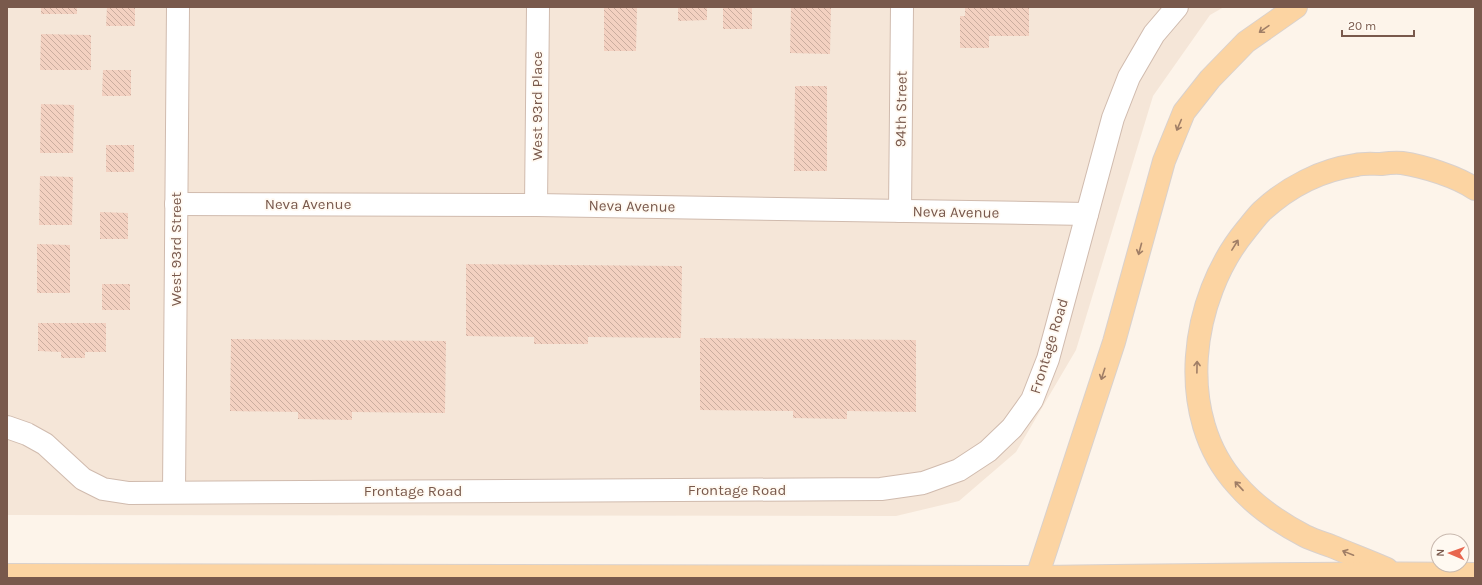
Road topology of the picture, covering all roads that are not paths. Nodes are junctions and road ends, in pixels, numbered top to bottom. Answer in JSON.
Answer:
{"nodes":[{"id":1,"x":178,"y":7,"type":"edge"},
{"id":2,"x":538,"y":7,"type":"edge"},
{"id":3,"x":902,"y":7,"type":"edge"},
{"id":4,"x":1178,"y":7,"type":"edge"},
{"id":5,"x":1296,"y":7,"type":"edge"},
{"id":6,"x":1475,"y":189,"type":"edge"},
{"id":7,"x":176,"y":204,"type":"junction"},
{"id":8,"x":536,"y":205,"type":"junction"},
{"id":9,"x":900,"y":211,"type":"junction"},
{"id":10,"x":1087,"y":214,"type":"junction"},
{"id":11,"x":7,"y":427,"type":"edge"},
{"id":12,"x":174,"y":492,"type":"junction"},
{"id":13,"x":1398,"y":573,"type":"junction"},
{"id":14,"x":1475,"y":574,"type":"edge"},
{"id":15,"x":7,"y":575,"type":"edge"},
{"id":16,"x":1037,"y":577,"type":"junction"}],
"edges":[{"from":1,"to":7,"type":"street","name":"West 93rd Street"},
{"from":2,"to":8,"type":"street","name":"West 93rd Place"},
{"from":3,"to":9,"type":"street","name":"94th Street"},
{"from":4,"to":10,"type":"street","name":"Frontage Road"},
{"from":5,"to":16,"type":"main road","one_way":true},
{"from":13,"to":6,"type":"main road","one_way":true},
{"from":7,"to":8,"type":"street","name":"Neva Avenue"},
{"from":7,"to":12,"type":"street","name":"West 93rd Street"},
{"from":8,"to":9,"type":"street","name":"Neva Avenue"},
{"from":9,"to":10,"type":"street","name":"Neva Avenue"},
{"from":10,"to":12,"type":"street","name":"Frontage Road"},
{"from":11,"to":12,"type":"street","name":"Frontage Road"},
{"from":13,"to":14,"type":"main road"},
{"from":13,"to":16,"type":"main road"},
{"from":15,"to":16,"type":"main road"}]}
